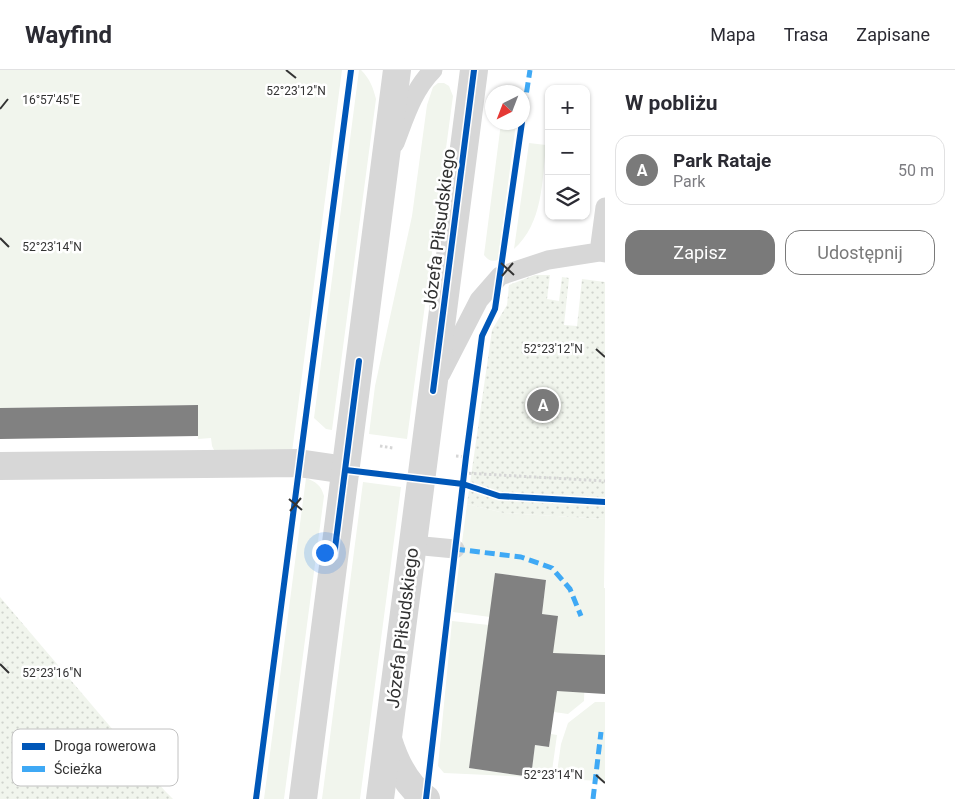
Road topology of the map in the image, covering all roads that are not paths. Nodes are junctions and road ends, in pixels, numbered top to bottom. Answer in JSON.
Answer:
{"nodes":[{"id":1,"x":397,"y":70,"type":"edge"},
{"id":2,"x":433,"y":70,"type":"edge"},
{"id":3,"x":474,"y":70,"type":"edge"},
{"id":4,"x":385,"y":167,"type":"junction"},
{"id":5,"x":605,"y":207,"type":"edge"},
{"id":6,"x":602,"y":252,"type":"edge"},
{"id":7,"x":433,"y":391,"type":"junction"},
{"id":8,"x":0,"y":466,"type":"edge"},
{"id":9,"x":346,"y":470,"type":"junction"},
{"id":10,"x":413,"y":545,"type":"junction"},
{"id":11,"x":456,"y":549,"type":"dead end"},
{"id":12,"x":388,"y":739,"type":"junction"},
{"id":13,"x":303,"y":799,"type":"edge"},
{"id":14,"x":380,"y":799,"type":"edge"},
{"id":15,"x":426,"y":799,"type":"edge"},
{"id":16,"x":434,"y":799,"type":"edge"}],
"edges":[{"from":1,"to":4,"type":"street"},
{"from":2,"to":4,"type":"lane"},
{"from":3,"to":7,"type":"street","name":"Józefa Piłsudskiego"},
{"from":4,"to":9,"type":"street"},
{"from":5,"to":6,"type":"lane"},
{"from":6,"to":7,"type":"lane"},
{"from":7,"to":10,"type":"street","name":"Józefa Piłsudskiego"},
{"from":8,"to":9,"type":"street"},
{"from":9,"to":13,"type":"street"},
{"from":10,"to":11,"type":"lane"},
{"from":10,"to":12,"type":"street","name":"Józefa Piłsudskiego"},
{"from":12,"to":14,"type":"street","name":"Józefa Piłsudskiego"},
{"from":12,"to":15,"type":"street"},
{"from":15,"to":16,"type":"street"}]}
